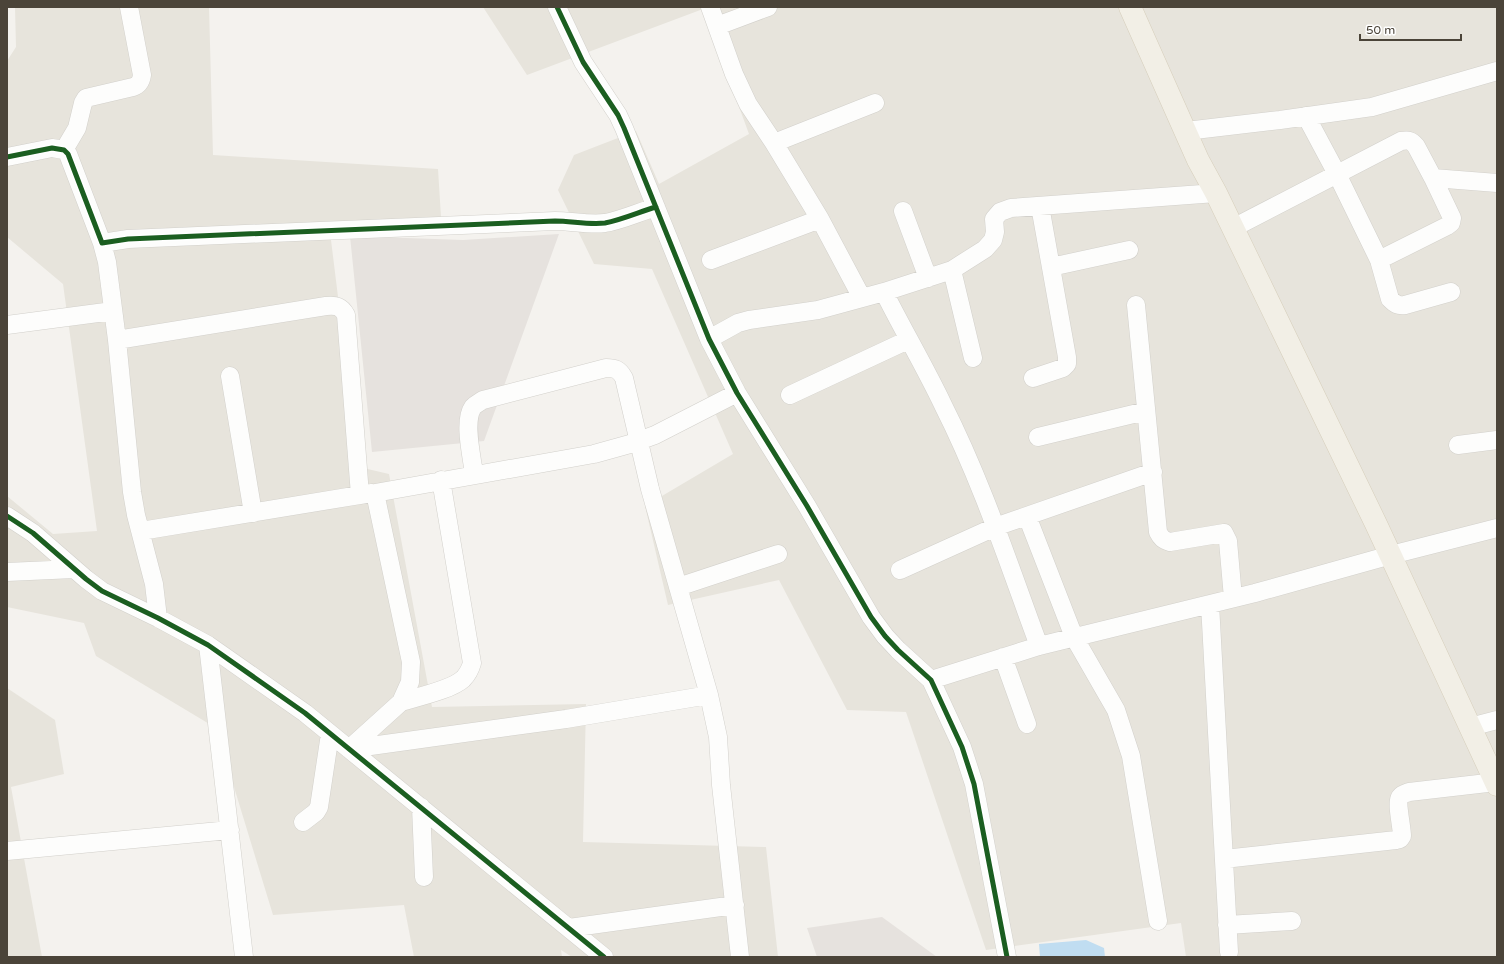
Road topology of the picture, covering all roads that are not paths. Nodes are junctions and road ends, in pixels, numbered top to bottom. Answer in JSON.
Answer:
{"nodes":[{"id":1,"x":129,"y":7,"type":"edge"},
{"id":2,"x":557,"y":7,"type":"edge"},
{"id":3,"x":710,"y":7,"type":"edge"},
{"id":4,"x":768,"y":7,"type":"edge"},
{"id":5,"x":1130,"y":7,"type":"edge"},
{"id":6,"x":746,"y":10,"type":"edge"},
{"id":7,"x":717,"y":26,"type":"junction"},
{"id":8,"x":1497,"y":71,"type":"edge"},
{"id":9,"x":875,"y":103,"type":"dead end"},
{"id":10,"x":1306,"y":116,"type":"junction"},
{"id":11,"x":1186,"y":131,"type":"junction"},
{"id":12,"x":774,"y":143,"type":"junction"},
{"id":13,"x":64,"y":150,"type":"junction"},
{"id":14,"x":7,"y":157,"type":"edge"},
{"id":15,"x":1337,"y":174,"type":"junction"},
{"id":16,"x":1433,"y":178,"type":"junction"},
{"id":17,"x":1497,"y":183,"type":"edge"},
{"id":18,"x":1216,"y":193,"type":"junction"},
{"id":19,"x":1040,"y":206,"type":"junction"},
{"id":20,"x":656,"y":207,"type":"junction"},
{"id":21,"x":902,"y":211,"type":"dead end"},
{"id":22,"x":820,"y":218,"type":"junction"},
{"id":23,"x":1233,"y":228,"type":"junction"},
{"id":24,"x":102,"y":243,"type":"junction"},
{"id":25,"x":1129,"y":250,"type":"dead end"},
{"id":26,"x":711,"y":260,"type":"dead end"},
{"id":27,"x":1379,"y":260,"type":"junction"},
{"id":28,"x":1051,"y":266,"type":"junction"},
{"id":29,"x":952,"y":270,"type":"junction"},
{"id":30,"x":928,"y":278,"type":"junction"},
{"id":31,"x":884,"y":292,"type":"junction"},
{"id":32,"x":1451,"y":292,"type":"dead end"},
{"id":33,"x":862,"y":298,"type":"junction"},
{"id":34,"x":1136,"y":305,"type":"dead end"},
{"id":35,"x":113,"y":311,"type":"junction"},
{"id":36,"x":7,"y":325,"type":"edge"},
{"id":37,"x":709,"y":339,"type":"junction"},
{"id":38,"x":117,"y":340,"type":"junction"},
{"id":39,"x":908,"y":340,"type":"junction"},
{"id":40,"x":973,"y":358,"type":"dead end"},
{"id":41,"x":230,"y":376,"type":"dead end"},
{"id":42,"x":1033,"y":378,"type":"dead end"},
{"id":43,"x":737,"y":393,"type":"junction"},
{"id":44,"x":790,"y":394,"type":"dead end"},
{"id":45,"x":1146,"y":411,"type":"junction"},
{"id":46,"x":1038,"y":437,"type":"dead end"},
{"id":47,"x":1497,"y":440,"type":"edge"},
{"id":48,"x":639,"y":441,"type":"junction"},
{"id":49,"x":1458,"y":445,"type":"dead end"},
{"id":50,"x":1152,"y":472,"type":"junction"},
{"id":51,"x":474,"y":474,"type":"junction"},
{"id":52,"x":441,"y":480,"type":"junction"},
{"id":53,"x":367,"y":494,"type":"junction"},
{"id":54,"x":254,"y":513,"type":"junction"},
{"id":55,"x":7,"y":516,"type":"edge"},
{"id":56,"x":1027,"y":516,"type":"junction"},
{"id":57,"x":995,"y":527,"type":"junction"},
{"id":58,"x":1497,"y":528,"type":"edge"},
{"id":59,"x":141,"y":531,"type":"junction"},
{"id":60,"x":778,"y":554,"type":"dead end"},
{"id":61,"x":1391,"y":555,"type":"junction"},
{"id":62,"x":74,"y":569,"type":"junction"},
{"id":63,"x":900,"y":570,"type":"dead end"},
{"id":64,"x":7,"y":572,"type":"edge"},
{"id":65,"x":678,"y":587,"type":"junction"},
{"id":66,"x":1233,"y":598,"type":"junction"},
{"id":67,"x":1210,"y":604,"type":"junction"},
{"id":68,"x":158,"y":618,"type":"junction"},
{"id":69,"x":1074,"y":637,"type":"junction"},
{"id":70,"x":208,"y":645,"type":"junction"},
{"id":71,"x":1039,"y":646,"type":"junction"},
{"id":72,"x":1003,"y":657,"type":"junction"},
{"id":73,"x":931,"y":680,"type":"junction"},
{"id":74,"x":709,"y":696,"type":"junction"},
{"id":75,"x":401,"y":702,"type":"junction"},
{"id":76,"x":1497,"y":720,"type":"edge"},
{"id":77,"x":1027,"y":724,"type":"dead end"},
{"id":78,"x":1470,"y":727,"type":"junction"},
{"id":79,"x":330,"y":734,"type":"junction"},
{"id":80,"x":349,"y":749,"type":"junction"},
{"id":81,"x":1496,"y":783,"type":"edge"},
{"id":82,"x":421,"y":808,"type":"junction"},
{"id":83,"x":302,"y":822,"type":"dead end"},
{"id":84,"x":230,"y":830,"type":"junction"},
{"id":85,"x":7,"y":851,"type":"edge"},
{"id":86,"x":1224,"y":859,"type":"junction"},
{"id":87,"x":424,"y":877,"type":"dead end"},
{"id":88,"x":735,"y":905,"type":"junction"},
{"id":89,"x":1292,"y":920,"type":"dead end"},
{"id":90,"x":1158,"y":921,"type":"dead end"},
{"id":91,"x":1227,"y":925,"type":"junction"},
{"id":92,"x":568,"y":928,"type":"junction"},
{"id":93,"x":1229,"y":952,"type":"dead end"},
{"id":94,"x":244,"y":957,"type":"edge"},
{"id":95,"x":604,"y":957,"type":"edge"},
{"id":96,"x":740,"y":957,"type":"edge"},
{"id":97,"x":1007,"y":957,"type":"edge"}],
"edges":[{"from":1,"to":13,"type":"street"},
{"from":2,"to":20,"type":"street"},
{"from":3,"to":7,"type":"street"},
{"from":4,"to":6,"type":"street"},
{"from":5,"to":11,"type":"main road"},
{"from":6,"to":7,"type":"street"},
{"from":7,"to":12,"type":"street"},
{"from":8,"to":10,"type":"street"},
{"from":9,"to":12,"type":"street"},
{"from":10,"to":11,"type":"street"},
{"from":10,"to":15,"type":"street"},
{"from":11,"to":18,"type":"main road"},
{"from":12,"to":22,"type":"street"},
{"from":13,"to":14,"type":"street"},
{"from":13,"to":24,"type":"street"},
{"from":15,"to":16,"type":"street"},
{"from":15,"to":23,"type":"street"},
{"from":15,"to":27,"type":"street"},
{"from":16,"to":17,"type":"street"},
{"from":16,"to":27,"type":"street"},
{"from":18,"to":19,"type":"street"},
{"from":18,"to":23,"type":"main road"},
{"from":19,"to":28,"type":"street"},
{"from":19,"to":29,"type":"street"},
{"from":20,"to":24,"type":"street"},
{"from":20,"to":37,"type":"street"},
{"from":21,"to":30,"type":"street"},
{"from":22,"to":26,"type":"street"},
{"from":22,"to":33,"type":"street"},
{"from":23,"to":61,"type":"main road"},
{"from":24,"to":35,"type":"street"},
{"from":25,"to":28,"type":"street"},
{"from":27,"to":32,"type":"street"},
{"from":28,"to":42,"type":"street"},
{"from":29,"to":30,"type":"street"},
{"from":29,"to":40,"type":"street"},
{"from":30,"to":31,"type":"street"},
{"from":31,"to":33,"type":"street"},
{"from":31,"to":39,"type":"street"},
{"from":33,"to":37,"type":"street"},
{"from":34,"to":45,"type":"street"},
{"from":35,"to":36,"type":"street"},
{"from":35,"to":38,"type":"street"},
{"from":37,"to":43,"type":"street"},
{"from":38,"to":53,"type":"street"},
{"from":38,"to":59,"type":"street"},
{"from":39,"to":44,"type":"street"},
{"from":39,"to":57,"type":"street"},
{"from":41,"to":54,"type":"street"},
{"from":43,"to":48,"type":"street"},
{"from":43,"to":73,"type":"street"},
{"from":45,"to":46,"type":"street"},
{"from":45,"to":50,"type":"street"},
{"from":47,"to":49,"type":"street"},
{"from":48,"to":51,"type":"street"},
{"from":48,"to":51,"type":"street"},
{"from":48,"to":65,"type":"street"},
{"from":50,"to":56,"type":"street"},
{"from":50,"to":66,"type":"street"},
{"from":51,"to":52,"type":"street"},
{"from":52,"to":53,"type":"street"},
{"from":52,"to":75,"type":"street"},
{"from":53,"to":54,"type":"street"},
{"from":53,"to":75,"type":"street"},
{"from":54,"to":59,"type":"street"},
{"from":55,"to":62,"type":"street"},
{"from":56,"to":57,"type":"street"},
{"from":56,"to":69,"type":"street"},
{"from":57,"to":63,"type":"street"},
{"from":57,"to":71,"type":"street"},
{"from":58,"to":61,"type":"street"},
{"from":59,"to":68,"type":"street"},
{"from":60,"to":65,"type":"street"},
{"from":61,"to":66,"type":"street"},
{"from":61,"to":78,"type":"main road"},
{"from":62,"to":64,"type":"street"},
{"from":62,"to":68,"type":"street"},
{"from":65,"to":74,"type":"street"},
{"from":66,"to":67,"type":"street"},
{"from":67,"to":69,"type":"street"},
{"from":67,"to":86,"type":"street"},
{"from":68,"to":70,"type":"street"},
{"from":69,"to":71,"type":"street"},
{"from":69,"to":90,"type":"street"},
{"from":70,"to":79,"type":"street"},
{"from":70,"to":84,"type":"street"},
{"from":71,"to":72,"type":"street"},
{"from":72,"to":73,"type":"street"},
{"from":72,"to":77,"type":"street"},
{"from":73,"to":97,"type":"street"},
{"from":74,"to":80,"type":"street"},
{"from":74,"to":88,"type":"street"},
{"from":75,"to":80,"type":"street"},
{"from":76,"to":78,"type":"street"},
{"from":78,"to":81,"type":"main road"},
{"from":79,"to":80,"type":"street"},
{"from":79,"to":83,"type":"street"},
{"from":80,"to":82,"type":"street"},
{"from":81,"to":86,"type":"street"},
{"from":82,"to":87,"type":"street"},
{"from":82,"to":92,"type":"street"},
{"from":84,"to":85,"type":"street"},
{"from":84,"to":94,"type":"street"},
{"from":86,"to":91,"type":"street"},
{"from":88,"to":92,"type":"street"},
{"from":88,"to":96,"type":"street"},
{"from":89,"to":91,"type":"street"},
{"from":91,"to":93,"type":"street"},
{"from":92,"to":95,"type":"street"}]}
